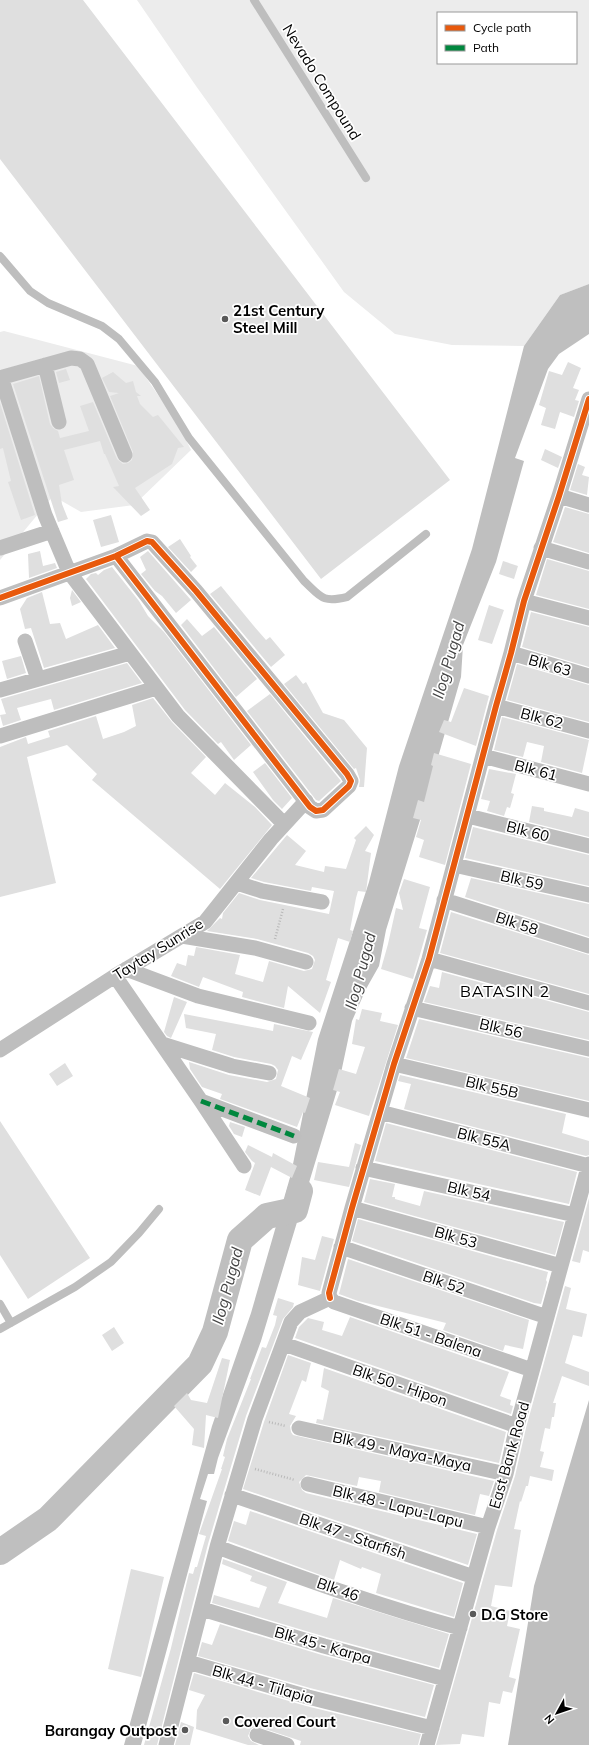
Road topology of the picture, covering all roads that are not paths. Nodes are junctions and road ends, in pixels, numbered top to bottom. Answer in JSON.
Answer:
{"nodes":[{"id":1,"x":254,"y":0,"type":"edge"},
{"id":2,"x":366,"y":178,"type":"dead end"},
{"id":3,"x":0,"y":256,"type":"edge"},
{"id":4,"x":45,"y":365,"type":"junction"},
{"id":5,"x":589,"y":399,"type":"edge"},
{"id":6,"x":59,"y":422,"type":"dead end"},
{"id":7,"x":582,"y":440,"type":"edge"},
{"id":8,"x":125,"y":456,"type":"dead end"},
{"id":9,"x":559,"y":496,"type":"junction"},
{"id":10,"x":589,"y":505,"type":"edge"},
{"id":11,"x":52,"y":531,"type":"junction"},
{"id":12,"x":426,"y":534,"type":"dead end"},
{"id":13,"x":1,"y":545,"type":"edge"},
{"id":14,"x":541,"y":548,"type":"junction"},
{"id":15,"x":116,"y":556,"type":"junction"},
{"id":16,"x":589,"y":562,"type":"edge"},
{"id":17,"x":69,"y":572,"type":"junction"},
{"id":18,"x":0,"y":598,"type":"edge"},
{"id":19,"x":524,"y":601,"type":"junction"},
{"id":20,"x":589,"y":618,"type":"edge"},
{"id":21,"x":25,"y":641,"type":"dead end"},
{"id":22,"x":130,"y":653,"type":"junction"},
{"id":23,"x":511,"y":653,"type":"junction"},
{"id":24,"x":589,"y":676,"type":"edge"},
{"id":25,"x":38,"y":679,"type":"junction"},
{"id":26,"x":156,"y":688,"type":"junction"},
{"id":27,"x":0,"y":690,"type":"edge"},
{"id":28,"x":496,"y":706,"type":"junction"},
{"id":29,"x":589,"y":731,"type":"edge"},
{"id":30,"x":0,"y":736,"type":"edge"},
{"id":31,"x":483,"y":756,"type":"junction"},
{"id":32,"x":589,"y":784,"type":"edge"},
{"id":33,"x":306,"y":801,"type":"junction"},
{"id":34,"x":468,"y":816,"type":"junction"},
{"id":35,"x":284,"y":824,"type":"junction"},
{"id":36,"x":589,"y":846,"type":"edge"},
{"id":37,"x":454,"y":865,"type":"junction"},
{"id":38,"x":237,"y":883,"type":"junction"},
{"id":39,"x":589,"y":895,"type":"edge"},
{"id":40,"x":444,"y":900,"type":"junction"},
{"id":41,"x":322,"y":902,"type":"dead end"},
{"id":42,"x":182,"y":936,"type":"junction"},
{"id":43,"x":589,"y":946,"type":"edge"},
{"id":44,"x":429,"y":959,"type":"junction"},
{"id":45,"x":306,"y":962,"type":"dead end"},
{"id":46,"x":120,"y":972,"type":"junction"},
{"id":47,"x":589,"y":1003,"type":"edge"},
{"id":48,"x":412,"y":1008,"type":"junction"},
{"id":49,"x":309,"y":1023,"type":"dead end"},
{"id":50,"x":162,"y":1044,"type":"junction"},
{"id":51,"x":589,"y":1049,"type":"edge"},
{"id":52,"x":0,"y":1050,"type":"edge"},
{"id":53,"x":394,"y":1064,"type":"junction"},
{"id":54,"x":269,"y":1073,"type":"dead end"},
{"id":55,"x":201,"y":1101,"type":"junction"},
{"id":56,"x":589,"y":1110,"type":"edge"},
{"id":57,"x":380,"y":1112,"type":"junction"},
{"id":58,"x":294,"y":1136,"type":"dead end"},
{"id":59,"x":589,"y":1165,"type":"edge"},
{"id":60,"x":244,"y":1166,"type":"dead end"},
{"id":61,"x":363,"y":1168,"type":"junction"},
{"id":62,"x":352,"y":1208,"type":"junction"},
{"id":63,"x":159,"y":1209,"type":"dead end"},
{"id":64,"x":575,"y":1215,"type":"junction"},
{"id":65,"x":341,"y":1247,"type":"junction"},
{"id":66,"x":561,"y":1266,"type":"junction"},
{"id":67,"x":330,"y":1298,"type":"junction"},
{"id":68,"x":0,"y":1304,"type":"edge"},
{"id":69,"x":547,"y":1317,"type":"junction"},
{"id":70,"x":11,"y":1323,"type":"junction"},
{"id":71,"x":0,"y":1329,"type":"edge"},
{"id":72,"x":284,"y":1344,"type":"junction"},
{"id":73,"x":532,"y":1370,"type":"junction"},
{"id":74,"x":517,"y":1426,"type":"junction"},
{"id":75,"x":299,"y":1428,"type":"road end"},
{"id":76,"x":506,"y":1474,"type":"junction"},
{"id":77,"x":308,"y":1484,"type":"road end"},
{"id":78,"x":232,"y":1495,"type":"junction"},
{"id":79,"x":488,"y":1527,"type":"junction"},
{"id":80,"x":217,"y":1547,"type":"junction"},
{"id":81,"x":474,"y":1577,"type":"junction"},
{"id":82,"x":202,"y":1609,"type":"junction"},
{"id":83,"x":460,"y":1628,"type":"junction"},
{"id":84,"x":188,"y":1662,"type":"junction"},
{"id":85,"x":445,"y":1679,"type":"junction"},
{"id":86,"x":432,"y":1728,"type":"junction"},
{"id":87,"x":257,"y":1735,"type":"dead end"},
{"id":88,"x":166,"y":1745,"type":"edge"},
{"id":89,"x":287,"y":1745,"type":"edge"},
{"id":90,"x":427,"y":1745,"type":"edge"}],
"edges":[{"from":1,"to":2,"type":"lane","name":"Nevado Compound"},
{"from":3,"to":12,"type":"lane"},
{"from":4,"to":6,"type":"street"},
{"from":4,"to":8,"type":"street"},
{"from":4,"to":11,"type":"street"},
{"from":5,"to":7,"type":"street"},
{"from":7,"to":9,"type":"street"},
{"from":9,"to":10,"type":"street"},
{"from":9,"to":14,"type":"street"},
{"from":11,"to":13,"type":"street"},
{"from":11,"to":17,"type":"street"},
{"from":14,"to":16,"type":"street"},
{"from":14,"to":19,"type":"street"},
{"from":15,"to":17,"type":"street"},
{"from":15,"to":33,"type":"street"},
{"from":15,"to":33,"type":"street"},
{"from":17,"to":18,"type":"street"},
{"from":17,"to":22,"type":"street"},
{"from":19,"to":20,"type":"street"},
{"from":19,"to":23,"type":"street"},
{"from":21,"to":25,"type":"street"},
{"from":22,"to":25,"type":"street"},
{"from":22,"to":26,"type":"street"},
{"from":23,"to":24,"type":"street","name":"Blk 63"},
{"from":23,"to":28,"type":"street"},
{"from":25,"to":27,"type":"street"},
{"from":26,"to":30,"type":"street"},
{"from":26,"to":35,"type":"street"},
{"from":28,"to":29,"type":"street","name":"Blk 62"},
{"from":28,"to":31,"type":"street"},
{"from":31,"to":32,"type":"street","name":"Blk 61"},
{"from":31,"to":34,"type":"street"},
{"from":33,"to":35,"type":"street","name":"Taytay Sunrise"},
{"from":34,"to":36,"type":"street","name":"Blk 60"},
{"from":34,"to":37,"type":"street"},
{"from":35,"to":38,"type":"street","name":"Taytay Sunrise"},
{"from":37,"to":39,"type":"street","name":"Blk 59"},
{"from":37,"to":40,"type":"street"},
{"from":38,"to":41,"type":"street"},
{"from":38,"to":42,"type":"street","name":"Taytay Sunrise"},
{"from":40,"to":43,"type":"street","name":"Blk 58"},
{"from":40,"to":44,"type":"street"},
{"from":42,"to":45,"type":"street"},
{"from":42,"to":46,"type":"street","name":"Taytay Sunrise"},
{"from":44,"to":47,"type":"street"},
{"from":44,"to":48,"type":"street"},
{"from":46,"to":49,"type":"street"},
{"from":46,"to":50,"type":"street"},
{"from":46,"to":52,"type":"street","name":"Taytay Sunrise"},
{"from":48,"to":51,"type":"street","name":"Blk 56"},
{"from":48,"to":53,"type":"street"},
{"from":50,"to":54,"type":"street"},
{"from":50,"to":55,"type":"street"},
{"from":53,"to":56,"type":"street","name":"Blk 55B"},
{"from":53,"to":57,"type":"street"},
{"from":55,"to":58,"type":"street"},
{"from":55,"to":60,"type":"street"},
{"from":57,"to":59,"type":"street","name":"Blk 55A"},
{"from":57,"to":61,"type":"street"},
{"from":59,"to":64,"type":"street","name":"East Bank Road"},
{"from":61,"to":62,"type":"street"},
{"from":61,"to":64,"type":"street","name":"Blk 54"},
{"from":62,"to":65,"type":"street"},
{"from":62,"to":66,"type":"street","name":"Blk 53"},
{"from":63,"to":70,"type":"lane"},
{"from":64,"to":66,"type":"street","name":"East Bank Road"},
{"from":65,"to":67,"type":"street"},
{"from":65,"to":69,"type":"street","name":"Blk 52"},
{"from":66,"to":69,"type":"street","name":"East Bank Road"},
{"from":67,"to":72,"type":"street"},
{"from":67,"to":73,"type":"street","name":"Blk 51 - Balena"},
{"from":68,"to":70,"type":"lane"},
{"from":69,"to":73,"type":"street","name":"East Bank Road"},
{"from":70,"to":71,"type":"lane"},
{"from":72,"to":74,"type":"street","name":"Blk 50 - Hipon"},
{"from":72,"to":78,"type":"street"},
{"from":73,"to":74,"type":"street","name":"East Bank Road"},
{"from":74,"to":76,"type":"street","name":"East Bank Road"},
{"from":75,"to":76,"type":"street","name":"Blk 49 - Maya-Maya"},
{"from":76,"to":79,"type":"street","name":"East Bank Road"},
{"from":77,"to":79,"type":"street","name":"Blk 48 - Lapu-Lapu"},
{"from":78,"to":80,"type":"street"},
{"from":78,"to":81,"type":"street","name":"Blk 47 - Starfish"},
{"from":79,"to":81,"type":"street","name":"East Bank Road"},
{"from":80,"to":82,"type":"street"},
{"from":80,"to":83,"type":"street","name":"Blk 46"},
{"from":81,"to":83,"type":"street","name":"East Bank Road"},
{"from":82,"to":84,"type":"street"},
{"from":82,"to":85,"type":"street","name":"Blk 45 - Karpa"},
{"from":83,"to":85,"type":"street","name":"East Bank Road"},
{"from":84,"to":86,"type":"street","name":"Blk 44 - Tilapia"},
{"from":84,"to":88,"type":"street"},
{"from":85,"to":86,"type":"street","name":"East Bank Road"},
{"from":86,"to":90,"type":"street","name":"East Bank Road"},
{"from":87,"to":89,"type":"street"}]}
